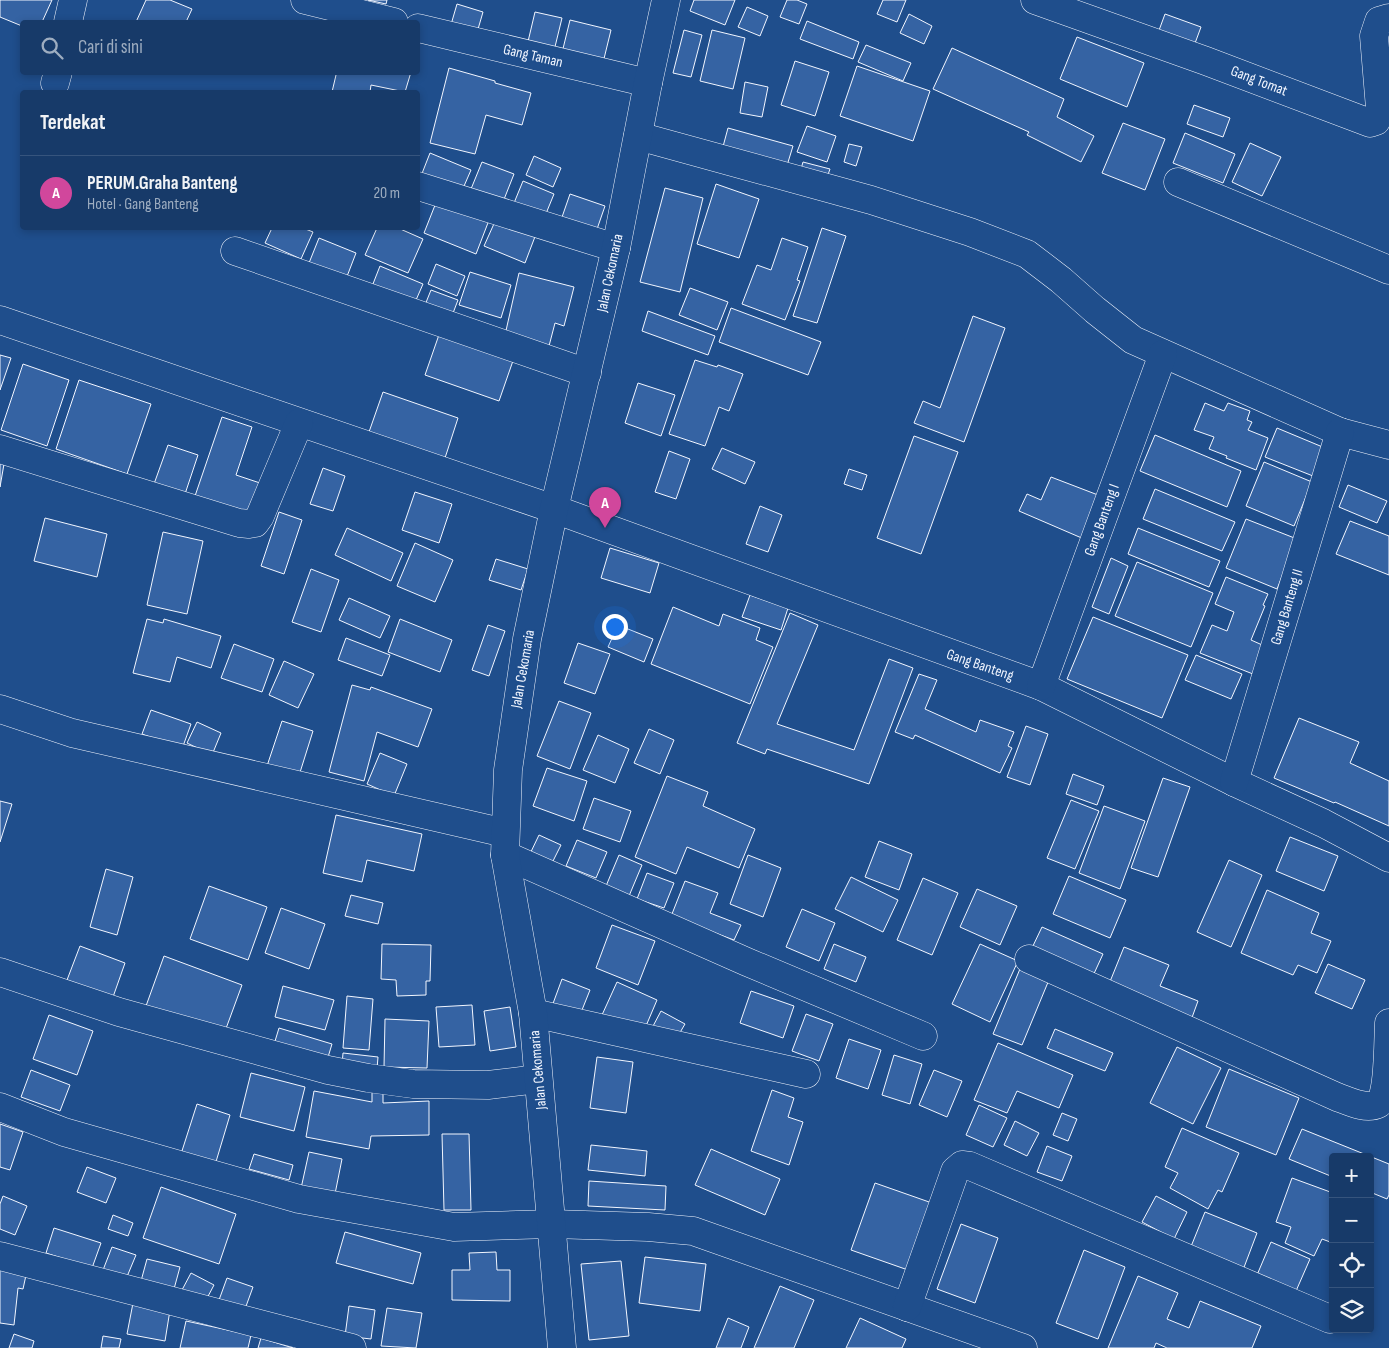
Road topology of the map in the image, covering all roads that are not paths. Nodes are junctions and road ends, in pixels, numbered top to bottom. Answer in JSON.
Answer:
{"nodes":[{"id":1,"x":73,"y":0,"type":"edge"},
{"id":2,"x":666,"y":0,"type":"edge"},
{"id":3,"x":1035,"y":0,"type":"edge"},
{"id":4,"x":322,"y":2,"type":"edge"},
{"id":5,"x":1389,"y":18,"type":"edge"},
{"id":6,"x":68,"y":20,"type":"edge"},
{"id":7,"x":387,"y":20,"type":"edge"},
{"id":8,"x":420,"y":28,"type":"edge"},
{"id":9,"x":648,"y":83,"type":"junction"},
{"id":10,"x":638,"y":136,"type":"junction"},
{"id":11,"x":1178,"y":182,"type":"dead end"},
{"id":12,"x":420,"y":187,"type":"edge"},
{"id":13,"x":616,"y":248,"type":"junction"},
{"id":14,"x":235,"y":252,"type":"dead end"},
{"id":15,"x":1389,"y":270,"type":"edge"},
{"id":16,"x":0,"y":320,"type":"edge"},
{"id":17,"x":1163,"y":354,"type":"junction"},
{"id":18,"x":588,"y":373,"type":"junction"},
{"id":19,"x":299,"y":423,"type":"junction"},
{"id":20,"x":1340,"y":432,"type":"junction"},
{"id":21,"x":1389,"y":445,"type":"edge"},
{"id":22,"x":0,"y":449,"type":"edge"},
{"id":23,"x":554,"y":509,"type":"junction"},
{"id":24,"x":1041,"y":686,"type":"junction"},
{"id":25,"x":0,"y":709,"type":"edge"},
{"id":26,"x":1234,"y":782,"type":"junction"},
{"id":27,"x":505,"y":844,"type":"junction"},
{"id":28,"x":1389,"y":858,"type":"edge"},
{"id":29,"x":1029,"y":959,"type":"dead end"},
{"id":30,"x":0,"y":972,"type":"edge"},
{"id":31,"x":533,"y":1013,"type":"junction"},
{"id":32,"x":1389,"y":1023,"type":"edge"},
{"id":33,"x":923,"y":1036,"type":"dead end"},
{"id":34,"x":1388,"y":1071,"type":"edge"},
{"id":35,"x":806,"y":1074,"type":"dead end"},
{"id":36,"x":538,"y":1079,"type":"junction"},
{"id":37,"x":0,"y":1107,"type":"edge"},
{"id":38,"x":552,"y":1224,"type":"junction"},
{"id":39,"x":0,"y":1256,"type":"edge"},
{"id":40,"x":907,"y":1307,"type":"junction"},
{"id":41,"x":1329,"y":1319,"type":"edge"},
{"id":42,"x":352,"y":1348,"type":"edge"},
{"id":43,"x":562,"y":1348,"type":"edge"},
{"id":44,"x":1022,"y":1348,"type":"edge"}],
"edges":[{"from":1,"to":6,"type":"street"},
{"from":2,"to":9,"type":"street","name":"Jalan Cekomaria"},
{"from":3,"to":5,"type":"street","name":"Gang Tomat"},
{"from":4,"to":7,"type":"street"},
{"from":8,"to":9,"type":"street","name":"Gang Taman"},
{"from":9,"to":10,"type":"street","name":"Jalan Cekomaria"},
{"from":10,"to":13,"type":"street","name":"Jalan Cekomaria"},
{"from":10,"to":17,"type":"street"},
{"from":11,"to":15,"type":"street"},
{"from":12,"to":13,"type":"street"},
{"from":13,"to":18,"type":"street","name":"Jalan Cekomaria"},
{"from":14,"to":18,"type":"street"},
{"from":16,"to":19,"type":"street","name":"Gang Banteng"},
{"from":17,"to":20,"type":"street"},
{"from":17,"to":24,"type":"street","name":"Gang Banteng I"},
{"from":18,"to":23,"type":"street","name":"Jalan Cekomaria"},
{"from":19,"to":22,"type":"street"},
{"from":19,"to":23,"type":"street","name":"Gang Banteng"},
{"from":20,"to":21,"type":"street"},
{"from":20,"to":26,"type":"street","name":"Gang Banteng II"},
{"from":23,"to":24,"type":"street","name":"Gang Banteng"},
{"from":23,"to":27,"type":"street","name":"Jalan Cekomaria"},
{"from":24,"to":26,"type":"street","name":"Gang Banteng"},
{"from":25,"to":27,"type":"street"},
{"from":26,"to":28,"type":"street","name":"Gang Banteng"},
{"from":27,"to":31,"type":"street","name":"Jalan Cekomaria"},
{"from":27,"to":33,"type":"street"},
{"from":29,"to":34,"type":"street"},
{"from":30,"to":36,"type":"street"},
{"from":31,"to":35,"type":"street"},
{"from":31,"to":36,"type":"street","name":"Jalan Cekomaria"},
{"from":32,"to":34,"type":"street"},
{"from":36,"to":38,"type":"street","name":"Jalan Cekomaria"},
{"from":37,"to":38,"type":"street"},
{"from":38,"to":40,"type":"street"},
{"from":38,"to":43,"type":"street","name":"Jalan Cekomaria"},
{"from":39,"to":42,"type":"street"},
{"from":40,"to":41,"type":"street"},
{"from":40,"to":44,"type":"street"}]}
